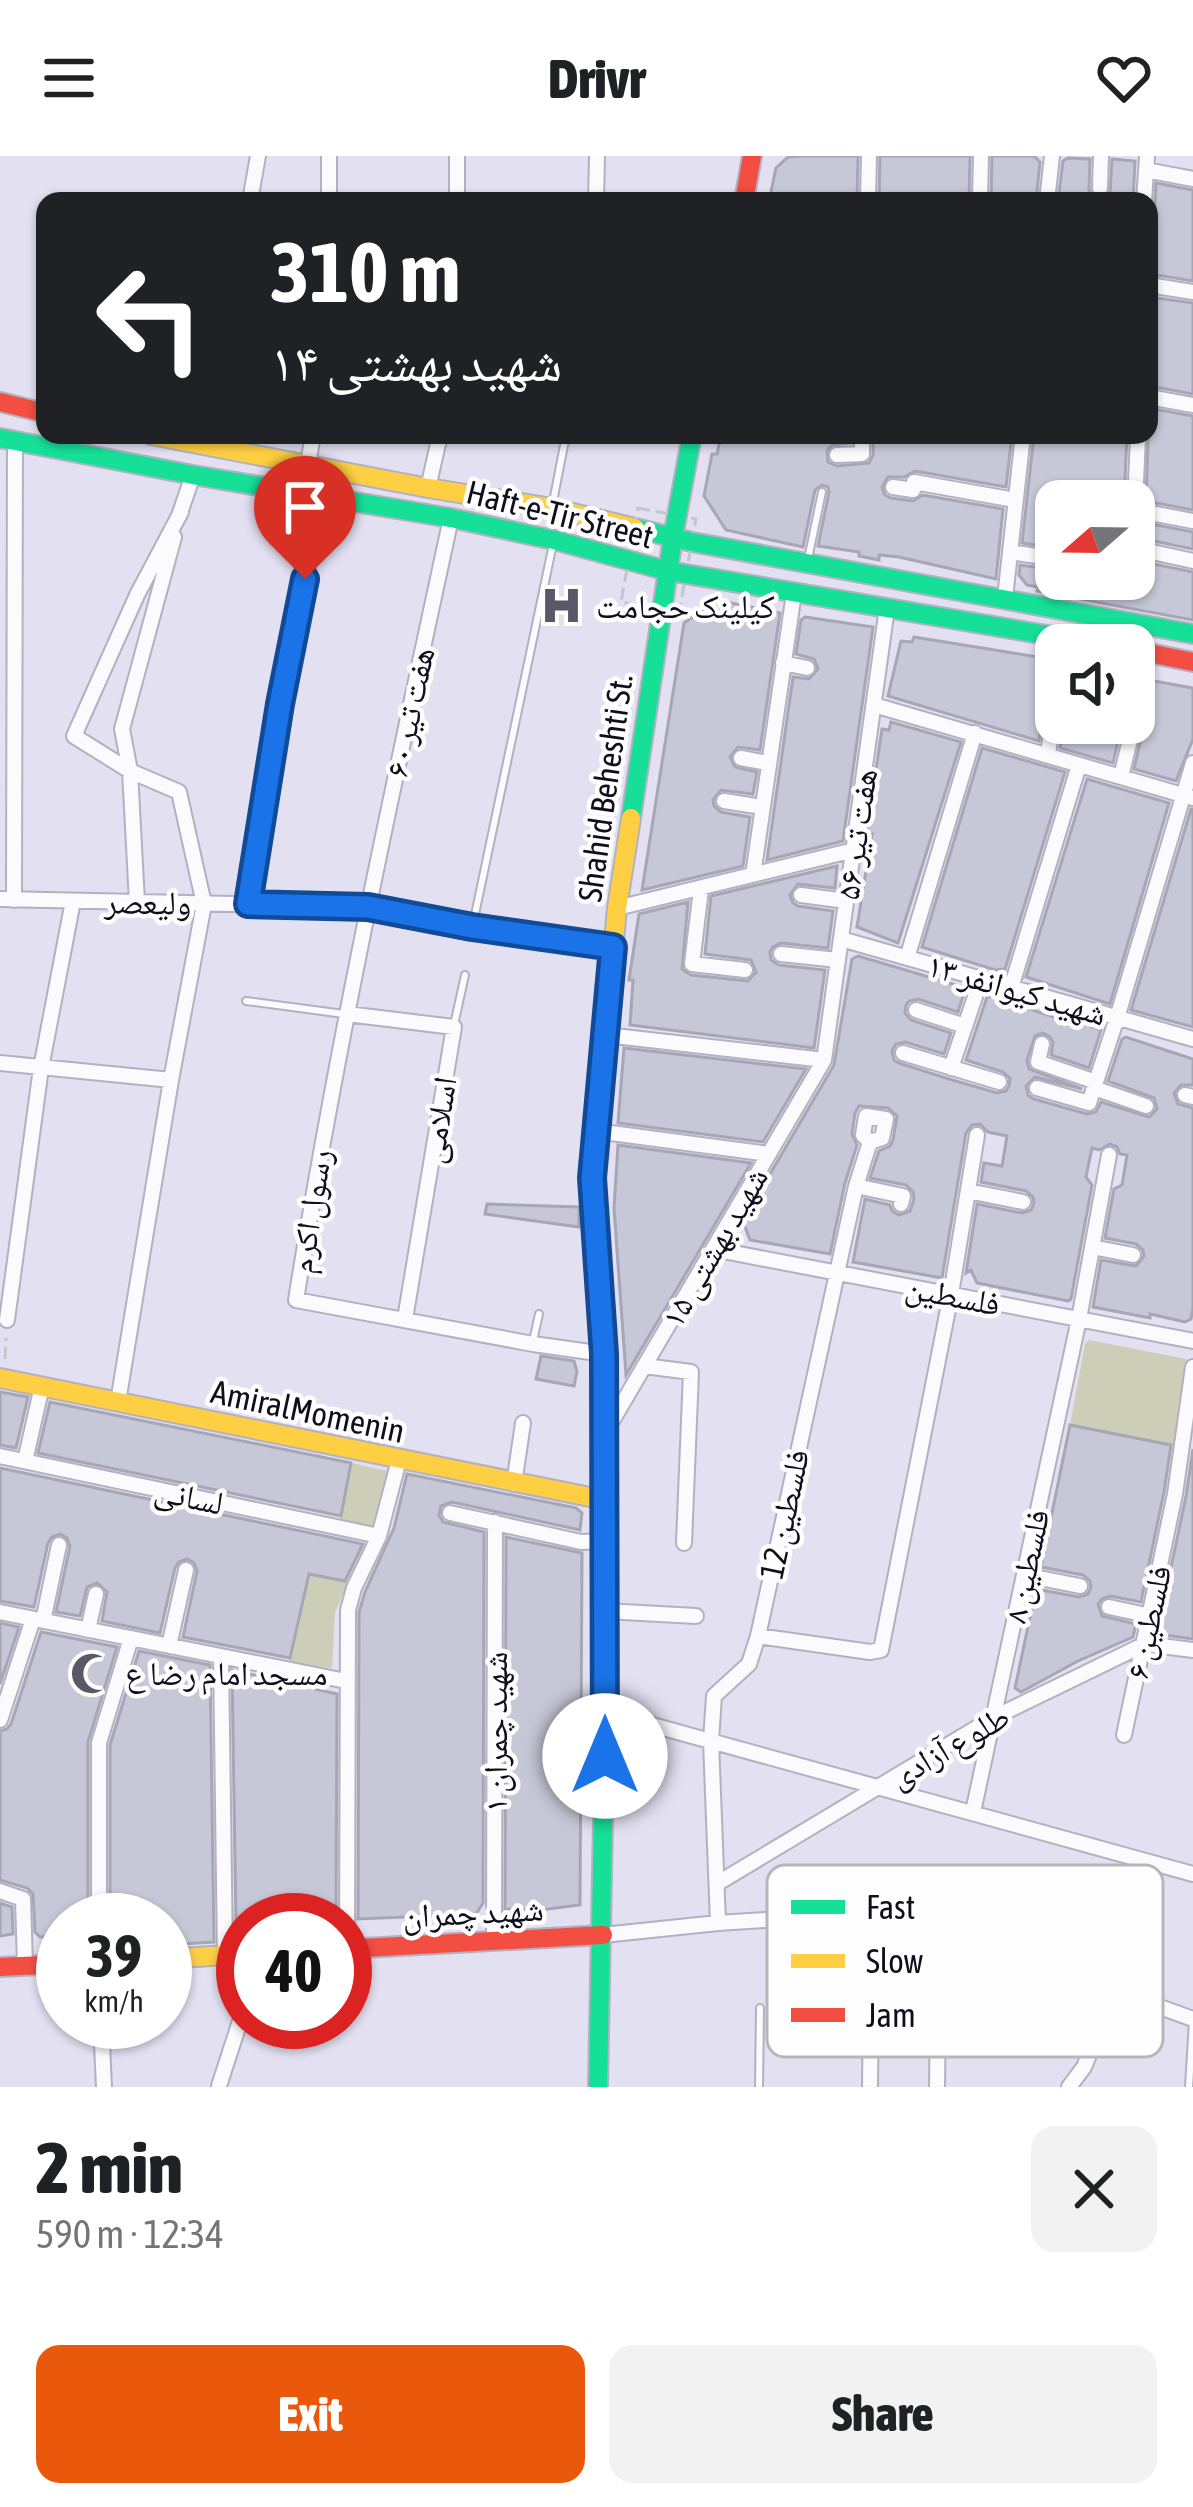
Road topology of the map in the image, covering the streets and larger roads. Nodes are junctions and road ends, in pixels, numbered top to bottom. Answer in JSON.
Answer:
{"nodes":[{"id":1,"x":258,"y":156,"type":"edge"},
{"id":2,"x":328,"y":156,"type":"edge"},
{"id":3,"x":458,"y":156,"type":"edge"},
{"id":4,"x":597,"y":156,"type":"edge"},
{"id":5,"x":752,"y":156,"type":"edge"},
{"id":6,"x":869,"y":156,"type":"edge"},
{"id":7,"x":981,"y":156,"type":"edge"},
{"id":8,"x":1052,"y":156,"type":"edge"},
{"id":9,"x":1101,"y":156,"type":"edge"},
{"id":10,"x":1146,"y":163,"type":"edge"},
{"id":11,"x":1193,"y":179,"type":"edge"},
{"id":12,"x":1100,"y":188,"type":"dead end"},
{"id":13,"x":252,"y":192,"type":"edge"},
{"id":14,"x":329,"y":192,"type":"edge"},
{"id":15,"x":457,"y":192,"type":"edge"},
{"id":16,"x":596,"y":192,"type":"edge"},
{"id":17,"x":746,"y":192,"type":"edge"},
{"id":18,"x":868,"y":192,"type":"edge"},
{"id":19,"x":980,"y":192,"type":"edge"},
{"id":20,"x":1048,"y":192,"type":"edge"},
{"id":21,"x":1158,"y":286,"type":"edge"},
{"id":22,"x":1193,"y":292,"type":"edge"},
{"id":23,"x":1158,"y":399,"type":"edge"},
{"id":24,"x":0,"y":402,"type":"edge"},
{"id":25,"x":1193,"y":405,"type":"edge"},
{"id":26,"x":36,"y":411,"type":"edge"},
{"id":27,"x":8,"y":439,"type":"edge"},
{"id":28,"x":225,"y":444,"type":"edge"},
{"id":29,"x":311,"y":444,"type":"edge"},
{"id":30,"x":438,"y":444,"type":"edge"},
{"id":31,"x":690,"y":444,"type":"edge"},
{"id":32,"x":862,"y":444,"type":"edge"},
{"id":33,"x":1022,"y":444,"type":"edge"},
{"id":34,"x":1138,"y":444,"type":"edge"},
{"id":35,"x":837,"y":455,"type":"dead end"},
{"id":36,"x":308,"y":464,"type":"junction"},
{"id":37,"x":194,"y":475,"type":"junction"},
{"id":38,"x":1137,"y":480,"type":"edge"},
{"id":39,"x":893,"y":487,"type":"dead end"},
{"id":40,"x":428,"y":488,"type":"junction"},
{"id":41,"x":322,"y":495,"type":"junction"},
{"id":42,"x":1016,"y":500,"type":"junction"},
{"id":43,"x":181,"y":512,"type":"junction"},
{"id":44,"x":1155,"y":514,"type":"edge"},
{"id":45,"x":452,"y":518,"type":"junction"},
{"id":46,"x":1193,"y":521,"type":"edge"},
{"id":47,"x":673,"y":537,"type":"junction"},
{"id":48,"x":1010,"y":552,"type":"junction"},
{"id":49,"x":1155,"y":553,"type":"edge"},
{"id":50,"x":1035,"y":556,"type":"edge"},
{"id":51,"x":1193,"y":561,"type":"edge"},
{"id":52,"x":668,"y":572,"type":"junction"},
{"id":53,"x":794,"y":592,"type":"junction"},
{"id":54,"x":1005,"y":598,"type":"junction"},
{"id":55,"x":887,"y":608,"type":"junction"},
{"id":56,"x":1035,"y":633,"type":"edge"},
{"id":57,"x":1193,"y":634,"type":"edge"},
{"id":58,"x":1155,"y":654,"type":"edge"},
{"id":59,"x":1193,"y":662,"type":"edge"},
{"id":60,"x":783,"y":663,"type":"junction"},
{"id":61,"x":807,"y":668,"type":"dead end"},
{"id":62,"x":874,"y":705,"type":"junction"},
{"id":63,"x":975,"y":733,"type":"junction"},
{"id":64,"x":1049,"y":744,"type":"edge"},
{"id":65,"x":1129,"y":744,"type":"edge"},
{"id":66,"x":1048,"y":754,"type":"junction"},
{"id":67,"x":741,"y":758,"type":"dead end"},
{"id":68,"x":768,"y":763,"type":"junction"},
{"id":69,"x":1193,"y":764,"type":"edge"},
{"id":70,"x":1079,"y":765,"type":"junction"},
{"id":71,"x":130,"y":771,"type":"junction"},
{"id":72,"x":1121,"y":777,"type":"junction"},
{"id":73,"x":1188,"y":796,"type":"edge"},
{"id":74,"x":724,"y":801,"type":"dead end"},
{"id":75,"x":762,"y":807,"type":"junction"},
{"id":76,"x":854,"y":850,"type":"junction"},
{"id":77,"x":753,"y":875,"type":"junction"},
{"id":78,"x":701,"y":889,"type":"junction"},
{"id":79,"x":801,"y":896,"type":"dead end"},
{"id":80,"x":7,"y":900,"type":"edge"},
{"id":81,"x":73,"y":901,"type":"junction"},
{"id":82,"x":846,"y":901,"type":"junction"},
{"id":83,"x":137,"y":902,"type":"junction"},
{"id":84,"x":204,"y":904,"type":"junction"},
{"id":85,"x":248,"y":904,"type":"junction"},
{"id":86,"x":368,"y":907,"type":"junction"},
{"id":87,"x":617,"y":908,"type":"junction"},
{"id":88,"x":841,"y":939,"type":"junction"},
{"id":89,"x":613,"y":947,"type":"junction"},
{"id":90,"x":781,"y":954,"type":"dead end"},
{"id":91,"x":907,"y":958,"type":"junction"},
{"id":92,"x":838,"y":960,"type":"junction"},
{"id":93,"x":745,"y":970,"type":"dead end"},
{"id":94,"x":981,"y":979,"type":"junction"},
{"id":95,"x":1011,"y":988,"type":"junction"},
{"id":96,"x":916,"y":1010,"type":"dead end"},
{"id":97,"x":347,"y":1014,"type":"junction"},
{"id":98,"x":1118,"y":1018,"type":"junction"},
{"id":99,"x":965,"y":1026,"type":"junction"},
{"id":100,"x":606,"y":1035,"type":"junction"},
{"id":101,"x":1193,"y":1040,"type":"edge"},
{"id":102,"x":1042,"y":1045,"type":"dead end"},
{"id":103,"x":903,"y":1053,"type":"dead end"},
{"id":104,"x":824,"y":1060,"type":"junction"},
{"id":105,"x":0,"y":1063,"type":"edge"},
{"id":106,"x":951,"y":1068,"type":"junction"},
{"id":107,"x":41,"y":1069,"type":"junction"},
{"id":108,"x":171,"y":1081,"type":"junction"},
{"id":109,"x":999,"y":1082,"type":"dead end"},
{"id":110,"x":1095,"y":1085,"type":"junction"},
{"id":111,"x":1037,"y":1088,"type":"dead end"},
{"id":112,"x":1146,"y":1106,"type":"dead end"},
{"id":113,"x":596,"y":1130,"type":"junction"},
{"id":114,"x":977,"y":1135,"type":"dead end"},
{"id":115,"x":869,"y":1142,"type":"dead end"},
{"id":116,"x":769,"y":1154,"type":"junction"},
{"id":117,"x":1109,"y":1155,"type":"dead end"},
{"id":118,"x":856,"y":1186,"type":"junction"},
{"id":119,"x":968,"y":1191,"type":"junction"},
{"id":120,"x":1023,"y":1202,"type":"dead end"},
{"id":121,"x":901,"y":1204,"type":"dead end"},
{"id":122,"x":1092,"y":1246,"type":"junction"},
{"id":123,"x":713,"y":1249,"type":"junction"},
{"id":124,"x":1132,"y":1255,"type":"dead end"},
{"id":125,"x":836,"y":1273,"type":"junction"},
{"id":126,"x":951,"y":1294,"type":"junction"},
{"id":127,"x":405,"y":1319,"type":"junction"},
{"id":128,"x":1078,"y":1319,"type":"junction"},
{"id":129,"x":7,"y":1321,"type":"road end"},
{"id":130,"x":1193,"y":1341,"type":"edge"},
{"id":131,"x":604,"y":1354,"type":"junction"},
{"id":132,"x":644,"y":1366,"type":"junction"},
{"id":133,"x":1193,"y":1367,"type":"edge"},
{"id":134,"x":2,"y":1378,"type":"edge"},
{"id":135,"x":42,"y":1386,"type":"junction"},
{"id":136,"x":118,"y":1402,"type":"junction"},
{"id":137,"x":523,"y":1423,"type":"dead end"},
{"id":138,"x":604,"y":1435,"type":"junction"},
{"id":139,"x":0,"y":1456,"type":"edge"},
{"id":140,"x":399,"y":1460,"type":"junction"},
{"id":141,"x":25,"y":1461,"type":"junction"},
{"id":142,"x":514,"y":1484,"type":"junction"},
{"id":143,"x":1175,"y":1494,"type":"junction"},
{"id":144,"x":1193,"y":1497,"type":"edge"},
{"id":145,"x":605,"y":1500,"type":"junction"},
{"id":146,"x":450,"y":1513,"type":"dead end"},
{"id":147,"x":495,"y":1522,"type":"junction"},
{"id":148,"x":379,"y":1536,"type":"junction"},
{"id":149,"x":606,"y":1541,"type":"junction"},
{"id":150,"x":684,"y":1543,"type":"dead end"},
{"id":151,"x":59,"y":1545,"type":"dead end"},
{"id":152,"x":186,"y":1570,"type":"dead end"},
{"id":153,"x":1024,"y":1575,"type":"junction"},
{"id":154,"x":1080,"y":1586,"type":"dead end"},
{"id":155,"x":96,"y":1594,"type":"dead end"},
{"id":156,"x":1108,"y":1606,"type":"dead end"},
{"id":157,"x":605,"y":1611,"type":"junction"},
{"id":158,"x":0,"y":1612,"type":"edge"},
{"id":159,"x":697,"y":1616,"type":"dead end"},
{"id":160,"x":1150,"y":1616,"type":"junction"},
{"id":161,"x":38,"y":1620,"type":"junction"},
{"id":162,"x":88,"y":1630,"type":"junction"},
{"id":163,"x":758,"y":1636,"type":"junction"},
{"id":164,"x":131,"y":1639,"type":"junction"},
{"id":165,"x":1145,"y":1644,"type":"junction"},
{"id":166,"x":169,"y":1646,"type":"junction"},
{"id":167,"x":1193,"y":1650,"type":"edge"},
{"id":168,"x":221,"y":1657,"type":"junction"},
{"id":169,"x":346,"y":1682,"type":"junction"},
{"id":170,"x":605,"y":1712,"type":"junction"},
{"id":171,"x":993,"y":1718,"type":"junction"},
{"id":172,"x":0,"y":1720,"type":"edge"},
{"id":173,"x":1124,"y":1735,"type":"dead end"},
{"id":174,"x":711,"y":1741,"type":"junction"},
{"id":175,"x":880,"y":1786,"type":"junction"},
{"id":176,"x":973,"y":1812,"type":"junction"},
{"id":177,"x":1151,"y":1863,"type":"junction"},
{"id":178,"x":1149,"y":1865,"type":"edge"},
{"id":179,"x":1159,"y":1865,"type":"edge"},
{"id":180,"x":1163,"y":1866,"type":"edge"},
{"id":181,"x":1193,"y":1874,"type":"edge"},
{"id":182,"x":718,"y":1883,"type":"junction"},
{"id":183,"x":0,"y":1891,"type":"edge"},
{"id":184,"x":99,"y":1893,"type":"edge"},
{"id":185,"x":229,"y":1893,"type":"edge"},
{"id":186,"x":346,"y":1893,"type":"edge"},
{"id":187,"x":767,"y":1920,"type":"edge"},
{"id":188,"x":718,"y":1923,"type":"junction"},
{"id":189,"x":603,"y":1935,"type":"junction"},
{"id":190,"x":494,"y":1941,"type":"junction"},
{"id":191,"x":372,"y":1948,"type":"edge"},
{"id":192,"x":36,"y":1965,"type":"edge"},
{"id":193,"x":26,"y":1966,"type":"junction"},
{"id":194,"x":0,"y":1967,"type":"edge"},
{"id":195,"x":1163,"y":2007,"type":"edge"},
{"id":196,"x":1193,"y":2018,"type":"edge"},
{"id":197,"x":102,"y":2049,"type":"edge"},
{"id":198,"x":231,"y":2049,"type":"edge"},
{"id":199,"x":870,"y":2057,"type":"edge"},
{"id":200,"x":937,"y":2057,"type":"edge"},
{"id":201,"x":1088,"y":2057,"type":"edge"},
{"id":202,"x":219,"y":2086,"type":"edge"},
{"id":203,"x":104,"y":2087,"type":"edge"},
{"id":204,"x":598,"y":2087,"type":"edge"},
{"id":205,"x":870,"y":2087,"type":"edge"},
{"id":206,"x":937,"y":2087,"type":"edge"},
{"id":207,"x":1069,"y":2087,"type":"edge"}],
"edges":[{"from":1,"to":13,"type":"street"},
{"from":2,"to":14,"type":"street"},
{"from":3,"to":15,"type":"street"},
{"from":4,"to":16,"type":"street"},
{"from":5,"to":17,"type":"street"},
{"from":6,"to":18,"type":"street"},
{"from":7,"to":19,"type":"street"},
{"from":8,"to":20,"type":"street"},
{"from":9,"to":12,"type":"street"},
{"from":10,"to":11,"type":"street"},
{"from":21,"to":22,"type":"street"},
{"from":23,"to":25,"type":"street"},
{"from":24,"to":26,"type":"street"},
{"from":27,"to":37,"type":"street","name":"Haft-e-Tir Street"},
{"from":27,"to":80,"type":"street"},
{"from":28,"to":36,"type":"street","name":"Haft-e-Tir Street"},
{"from":29,"to":36,"type":"street"},
{"from":30,"to":40,"type":"street"},
{"from":31,"to":47,"type":"street","name":"Shahid Beheshti St."},
{"from":32,"to":35,"type":"street"},
{"from":33,"to":42,"type":"street"},
{"from":34,"to":38,"type":"street"},
{"from":36,"to":40,"type":"street","name":"Haft-e-Tir Street"},
{"from":37,"to":41,"type":"street","name":"Haft-e-Tir Street"},
{"from":37,"to":43,"type":"street"},
{"from":39,"to":42,"type":"street"},
{"from":40,"to":47,"type":"street","name":"Haft-e-Tir Street"},
{"from":41,"to":45,"type":"street","name":"Haft-e-Tir Street"},
{"from":41,"to":85,"type":"street"},
{"from":42,"to":48,"type":"street"},
{"from":43,"to":71,"type":"street"},
{"from":43,"to":71,"type":"street"},
{"from":44,"to":46,"type":"street"},
{"from":45,"to":52,"type":"street","name":"Haft-e-Tir Street"},
{"from":45,"to":86,"type":"street","name":"هفت تیر ۶۰"},
{"from":47,"to":52,"type":"street","name":"Shahid Beheshti St."},
{"from":47,"to":54,"type":"street","name":"Haft-e-Tir Street"},
{"from":48,"to":50,"type":"street"},
{"from":48,"to":54,"type":"street"},
{"from":49,"to":51,"type":"street"},
{"from":52,"to":53,"type":"street","name":"Haft-e-Tir Street"},
{"from":52,"to":87,"type":"street","name":"Shahid Beheshti St."},
{"from":53,"to":55,"type":"street","name":"Haft-e-Tir Street"},
{"from":53,"to":60,"type":"street"},
{"from":54,"to":57,"type":"street","name":"Haft-e-Tir Street"},
{"from":55,"to":56,"type":"street","name":"Haft-e-Tir Street"},
{"from":55,"to":62,"type":"street","name":"هفت تیر ۵۶"},
{"from":58,"to":59,"type":"street"},
{"from":60,"to":61,"type":"street"},
{"from":60,"to":68,"type":"street"},
{"from":62,"to":63,"type":"street"},
{"from":62,"to":76,"type":"street","name":"هفت تیر ۵۶"},
{"from":63,"to":66,"type":"street"},
{"from":63,"to":91,"type":"street"},
{"from":64,"to":66,"type":"street"},
{"from":65,"to":72,"type":"street"},
{"from":66,"to":70,"type":"street"},
{"from":67,"to":68,"type":"street"},
{"from":68,"to":75,"type":"street"},
{"from":69,"to":73,"type":"street"},
{"from":70,"to":72,"type":"street"},
{"from":70,"to":95,"type":"street"},
{"from":71,"to":83,"type":"street"},
{"from":71,"to":84,"type":"street"},
{"from":72,"to":73,"type":"street"},
{"from":73,"to":98,"type":"street"},
{"from":74,"to":75,"type":"street"},
{"from":75,"to":77,"type":"street"},
{"from":76,"to":77,"type":"street"},
{"from":76,"to":82,"type":"street","name":"هفت تیر ۵۶"},
{"from":77,"to":78,"type":"street"},
{"from":78,"to":87,"type":"street"},
{"from":78,"to":93,"type":"street"},
{"from":79,"to":82,"type":"street"},
{"from":80,"to":81,"type":"street","name":"ولیعصر"},
{"from":81,"to":83,"type":"street","name":"ولیعصر"},
{"from":81,"to":107,"type":"street"},
{"from":82,"to":88,"type":"street","name":"هفت تیر ۵۶"},
{"from":83,"to":84,"type":"street","name":"ولیعصر"},
{"from":84,"to":85,"type":"street","name":"ولیعصر"},
{"from":84,"to":108,"type":"street"},
{"from":85,"to":86,"type":"street","name":"ولیعصر"},
{"from":86,"to":89,"type":"street","name":"ولیعصر"},
{"from":86,"to":97,"type":"street","name":"هفت تیر ۶۰"},
{"from":87,"to":89,"type":"street","name":"Shahid Beheshti St."},
{"from":88,"to":91,"type":"street","name":"شهید کیوانفر ۱۳"},
{"from":88,"to":92,"type":"street","name":"هفت تیر ۵۶"},
{"from":89,"to":100,"type":"street","name":"Shahid Beheshti St."},
{"from":90,"to":92,"type":"street"},
{"from":91,"to":94,"type":"street","name":"شهید کیوانفر ۱۳"},
{"from":92,"to":104,"type":"street","name":"هفت تیر ۵۶"},
{"from":94,"to":95,"type":"street","name":"شهید کیوانفر ۱۳"},
{"from":94,"to":99,"type":"street"},
{"from":95,"to":98,"type":"street","name":"شهید کیوانفر ۱۳"},
{"from":96,"to":99,"type":"street"},
{"from":97,"to":127,"type":"street","name":"رسول اکرم"},
{"from":97,"to":127,"type":"street","name":"اسلامی"},
{"from":98,"to":101,"type":"street","name":"شهید کیوانفر ۱۳"},
{"from":98,"to":110,"type":"street"},
{"from":99,"to":106,"type":"street"},
{"from":100,"to":104,"type":"street"},
{"from":100,"to":113,"type":"street","name":"Shahid Beheshti St."},
{"from":102,"to":110,"type":"street"},
{"from":103,"to":106,"type":"street"},
{"from":104,"to":116,"type":"street","name":"شهید بهشتی ۱۵"},
{"from":105,"to":107,"type":"street"},
{"from":106,"to":109,"type":"street"},
{"from":107,"to":108,"type":"street"},
{"from":107,"to":129,"type":"street"},
{"from":108,"to":136,"type":"street"},
{"from":110,"to":111,"type":"street"},
{"from":110,"to":112,"type":"street"},
{"from":113,"to":116,"type":"street"},
{"from":113,"to":131,"type":"street","name":"Shahid Beheshti St."},
{"from":114,"to":119,"type":"street"},
{"from":115,"to":118,"type":"street","name":"فلسطین 12"},
{"from":116,"to":123,"type":"street","name":"شهید بهشتی ۱۵"},
{"from":117,"to":122,"type":"street","name":"فلسطین ۸"},
{"from":118,"to":121,"type":"street"},
{"from":118,"to":125,"type":"street","name":"فلسطین 12"},
{"from":119,"to":120,"type":"street"},
{"from":119,"to":126,"type":"street"},
{"from":122,"to":124,"type":"street"},
{"from":122,"to":128,"type":"street","name":"فلسطین ۸"},
{"from":123,"to":125,"type":"street","name":"فلسطین"},
{"from":123,"to":132,"type":"street","name":"شهید بهشتی ۱۵"},
{"from":125,"to":126,"type":"street","name":"فلسطین"},
{"from":125,"to":163,"type":"street","name":"فلسطین 12"},
{"from":126,"to":128,"type":"street","name":"فلسطین"},
{"from":126,"to":163,"type":"street"},
{"from":127,"to":131,"type":"street"},
{"from":128,"to":130,"type":"street","name":"فلسطین"},
{"from":128,"to":153,"type":"street","name":"فلسطین ۸"},
{"from":131,"to":138,"type":"street","name":"Shahid Beheshti St."},
{"from":132,"to":138,"type":"street","name":"شهید بهشتی ۱۵"},
{"from":132,"to":150,"type":"street"},
{"from":133,"to":143,"type":"street","name":"فلسطین ۶"},
{"from":134,"to":135,"type":"street","name":"AmiralMomenin"},
{"from":135,"to":136,"type":"street","name":"AmiralMomenin"},
{"from":135,"to":141,"type":"street"},
{"from":136,"to":140,"type":"street","name":"AmiralMomenin"},
{"from":137,"to":142,"type":"street"},
{"from":138,"to":145,"type":"street","name":"Shahid Beheshti St."},
{"from":139,"to":141,"type":"street","name":"لسانی"},
{"from":140,"to":142,"type":"street","name":"AmiralMomenin"},
{"from":140,"to":148,"type":"street"},
{"from":141,"to":148,"type":"street","name":"لسانی"},
{"from":142,"to":145,"type":"street","name":"AmiralMomenin"},
{"from":143,"to":144,"type":"street"},
{"from":143,"to":160,"type":"street","name":"فلسطین ۶"},
{"from":145,"to":149,"type":"street","name":"Shahid Beheshti St."},
{"from":146,"to":147,"type":"street"},
{"from":147,"to":149,"type":"street"},
{"from":147,"to":190,"type":"street","name":"شهید چمران ۱"},
{"from":148,"to":169,"type":"street"},
{"from":149,"to":157,"type":"street","name":"Shahid Beheshti St."},
{"from":151,"to":161,"type":"street"},
{"from":152,"to":166,"type":"street"},
{"from":153,"to":154,"type":"street"},
{"from":153,"to":171,"type":"street","name":"فلسطین ۸"},
{"from":155,"to":162,"type":"street"},
{"from":156,"to":160,"type":"street"},
{"from":157,"to":159,"type":"street"},
{"from":157,"to":170,"type":"street","name":"Shahid Beheshti St."},
{"from":158,"to":161,"type":"street"},
{"from":160,"to":165,"type":"street","name":"فلسطین ۶"},
{"from":161,"to":162,"type":"street"},
{"from":161,"to":172,"type":"street"},
{"from":162,"to":164,"type":"street"},
{"from":163,"to":174,"type":"street","name":"فلسطین 12"},
{"from":164,"to":166,"type":"street"},
{"from":164,"to":184,"type":"street"},
{"from":165,"to":167,"type":"street"},
{"from":165,"to":171,"type":"street","name":"طلوع آزادی"},
{"from":165,"to":173,"type":"street","name":"فلسطین ۶"},
{"from":166,"to":168,"type":"street"},
{"from":168,"to":169,"type":"street"},
{"from":168,"to":185,"type":"street"},
{"from":169,"to":186,"type":"street"},
{"from":170,"to":174,"type":"street"},
{"from":170,"to":189,"type":"street","name":"Shahid Beheshti St."},
{"from":171,"to":175,"type":"street","name":"طلوع آزادی"},
{"from":171,"to":176,"type":"street","name":"فلسطین ۸"},
{"from":174,"to":175,"type":"street"},
{"from":174,"to":182,"type":"street","name":"فلسطین 12"},
{"from":175,"to":176,"type":"street"},
{"from":175,"to":182,"type":"street","name":"طلوع آزادی"},
{"from":176,"to":177,"type":"street"},
{"from":177,"to":178,"type":"street"},
{"from":177,"to":179,"type":"street"},
{"from":180,"to":181,"type":"street"},
{"from":182,"to":188,"type":"street","name":"فلسطین 12"},
{"from":183,"to":193,"type":"street"},
{"from":187,"to":188,"type":"street"},
{"from":188,"to":189,"type":"street"},
{"from":189,"to":190,"type":"street","name":"شهید چمران"},
{"from":189,"to":204,"type":"street","name":"Shahid Beheshti St."},
{"from":190,"to":191,"type":"street","name":"شهید چمران"},
{"from":192,"to":193,"type":"street"},
{"from":193,"to":194,"type":"street"},
{"from":195,"to":196,"type":"street"},
{"from":197,"to":203,"type":"street"},
{"from":198,"to":202,"type":"street"},
{"from":199,"to":205,"type":"street"},
{"from":200,"to":206,"type":"street"},
{"from":201,"to":207,"type":"street"}]}
